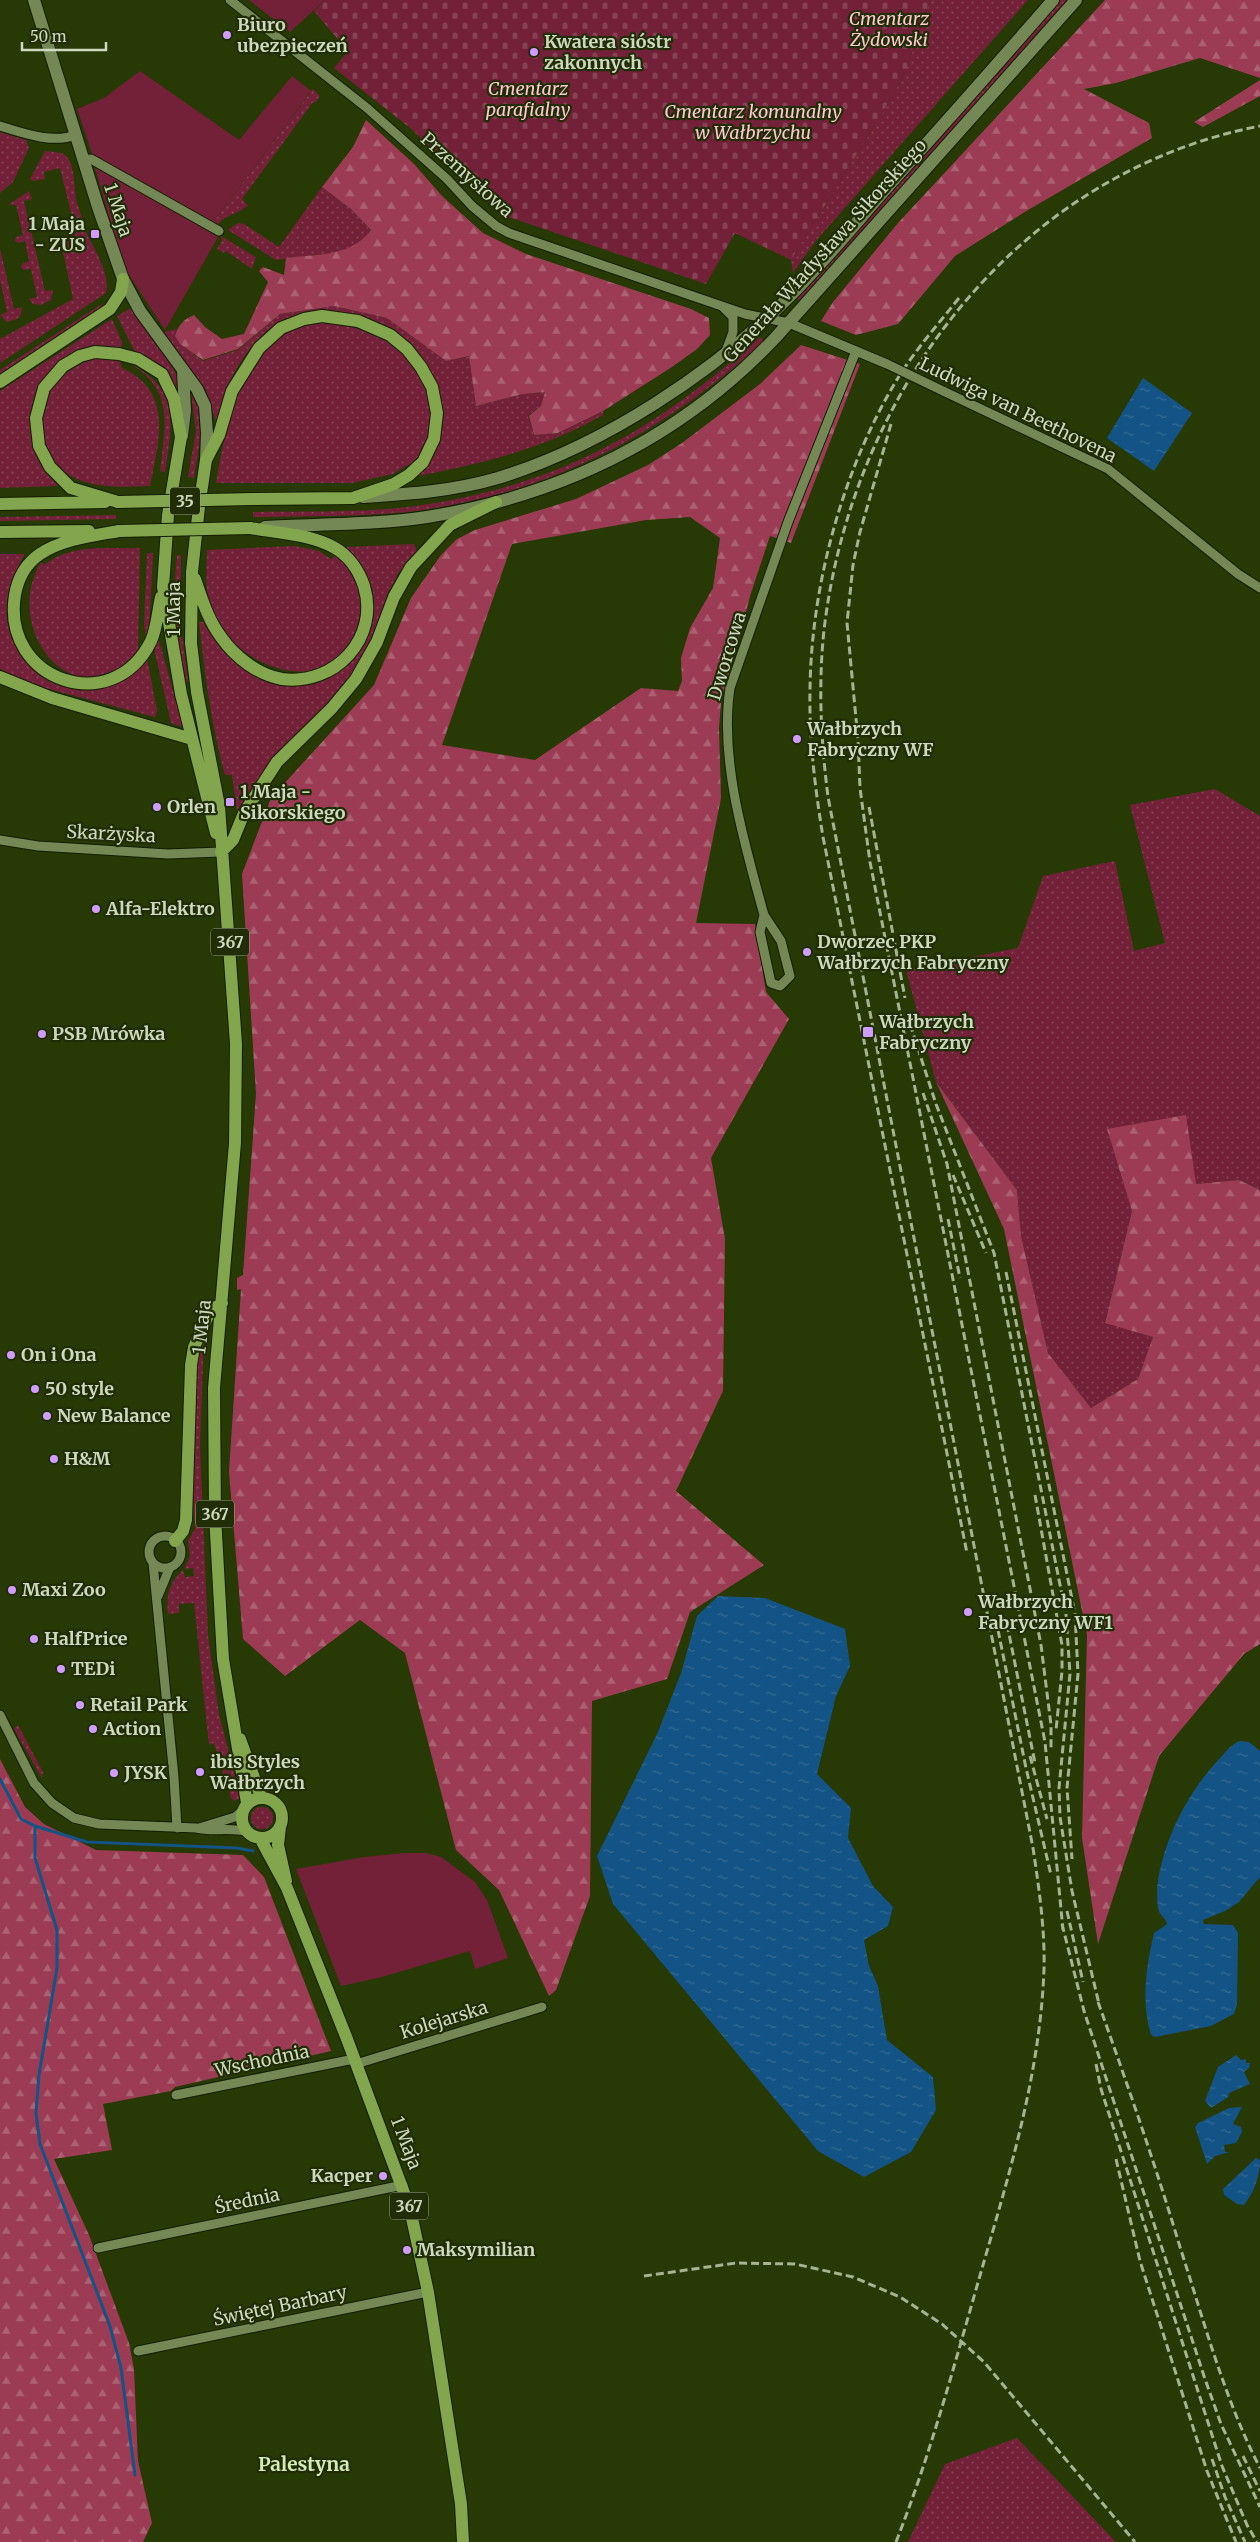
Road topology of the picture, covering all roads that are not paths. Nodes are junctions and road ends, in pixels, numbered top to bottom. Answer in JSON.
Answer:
{"nodes":[{"id":1,"x":34,"y":0,"type":"edge"},
{"id":2,"x":230,"y":0,"type":"edge"},
{"id":3,"x":1053,"y":0,"type":"edge"},
{"id":4,"x":1076,"y":0,"type":"edge"},
{"id":5,"x":0,"y":126,"type":"edge"},
{"id":6,"x":76,"y":135,"type":"junction"},
{"id":7,"x":84,"y":160,"type":"junction"},
{"id":8,"x":219,"y":231,"type":"dead end"},
{"id":9,"x":123,"y":279,"type":"junction"},
{"id":10,"x":721,"y":305,"type":"junction"},
{"id":11,"x":764,"y":319,"type":"junction"},
{"id":12,"x":789,"y":323,"type":"junction"},
{"id":13,"x":856,"y":351,"type":"junction"},
{"id":14,"x":725,"y":354,"type":"junction"},
{"id":15,"x":183,"y":371,"type":"junction"},
{"id":16,"x":0,"y":382,"type":"edge"},
{"id":17,"x":181,"y":437,"type":"junction"},
{"id":18,"x":206,"y":460,"type":"junction"},
{"id":19,"x":353,"y":498,"type":"junction"},
{"id":20,"x":118,"y":502,"type":"junction"},
{"id":21,"x":496,"y":502,"type":"junction"},
{"id":22,"x":0,"y":504,"type":"edge"},
{"id":23,"x":250,"y":528,"type":"junction"},
{"id":24,"x":119,"y":531,"type":"junction"},
{"id":25,"x":0,"y":532,"type":"edge"},
{"id":26,"x":192,"y":572,"type":"junction"},
{"id":27,"x":163,"y":587,"type":"junction"},
{"id":28,"x":1260,"y":588,"type":"edge"},
{"id":29,"x":0,"y":677,"type":"edge"},
{"id":30,"x":192,"y":739,"type":"junction"},
{"id":31,"x":0,"y":840,"type":"edge"},
{"id":32,"x":221,"y":852,"type":"junction"},
{"id":33,"x":764,"y":915,"type":"junction"},
{"id":34,"x":222,"y":1303,"type":"junction"},
{"id":35,"x":175,"y":1540,"type":"junction"},
{"id":36,"x":153,"y":1563,"type":"junction"},
{"id":37,"x":170,"y":1567,"type":"junction"},
{"id":38,"x":158,"y":1597,"type":"junction"},
{"id":39,"x":0,"y":1716,"type":"edge"},
{"id":40,"x":234,"y":1725,"type":"junction"},
{"id":41,"x":261,"y":1797,"type":"junction"},
{"id":42,"x":245,"y":1806,"type":"junction"},
{"id":43,"x":280,"y":1827,"type":"junction"},
{"id":44,"x":177,"y":1828,"type":"junction"},
{"id":45,"x":196,"y":1828,"type":"junction"},
{"id":46,"x":248,"y":1832,"type":"junction"},
{"id":47,"x":260,"y":1838,"type":"junction"},
{"id":48,"x":287,"y":1888,"type":"junction"},
{"id":49,"x":542,"y":2007,"type":"dead end"},
{"id":50,"x":355,"y":2061,"type":"junction"},
{"id":51,"x":176,"y":2095,"type":"dead end"},
{"id":52,"x":403,"y":2186,"type":"junction"},
{"id":53,"x":98,"y":2248,"type":"dead end"},
{"id":54,"x":428,"y":2292,"type":"junction"},
{"id":55,"x":138,"y":2351,"type":"dead end"},
{"id":56,"x":463,"y":2542,"type":"edge"}],
"edges":[{"from":1,"to":6,"type":"main road","name":"1 Maja"},
{"from":2,"to":10,"type":"street","name":"Przemysłowa"},
{"from":3,"to":11,"type":"main road","name":"Generała Władysława Sikorskiego","number":"35"},
{"from":4,"to":12,"type":"main road","name":"Generała Władysława Sikorskiego","number":"35"},
{"from":5,"to":6,"type":"street"},
{"from":6,"to":7,"type":"main road","name":"1 Maja"},
{"from":7,"to":8,"type":"street","name":"1 Maja"},
{"from":7,"to":9,"type":"main road","name":"1 Maja"},
{"from":9,"to":15,"type":"main road","name":"1 Maja"},
{"from":9,"to":16,"type":"main road"},
{"from":10,"to":11,"type":"street","name":"Przemysłowa"},
{"from":10,"to":14,"type":"street"},
{"from":11,"to":12,"type":"street","name":"Ludwiga van Beethovena"},
{"from":11,"to":14,"type":"main road","name":"Generała Władysława Sikorskiego","number":"35"},
{"from":12,"to":13,"type":"street","name":"Ludwiga van Beethovena"},
{"from":12,"to":21,"type":"main road","name":"Generała Władysława Sikorskiego","number":"35"},
{"from":13,"to":28,"type":"street","name":"Ludwiga van Beethovena","bridge":true},
{"from":13,"to":33,"type":"street","name":"Dworcowa"},
{"from":14,"to":19,"type":"main road","name":"Generała Władysława Sikorskiego","number":"35"},
{"from":15,"to":17,"type":"main road","name":"1 Maja"},
{"from":15,"to":18,"type":"main road","name":"1 Maja"},
{"from":17,"to":20,"type":"main road"},
{"from":17,"to":27,"type":"main road","name":"1 Maja","number":"367"},
{"from":18,"to":19,"type":"main road"},
{"from":18,"to":26,"type":"main road","name":"1 Maja","number":"367"},
{"from":19,"to":20,"type":"main road","name":"Generała Władysława Sikorskiego","number":"35","bridge":true},
{"from":20,"to":22,"type":"main road","name":"Generała Władysława Sikorskiego","number":"35"},
{"from":21,"to":23,"type":"main road","name":"Generała Władysława Sikorskiego","number":"35"},
{"from":21,"to":32,"type":"main road"},
{"from":23,"to":24,"type":"main road","name":"Generała Władysława Sikorskiego","number":"35","bridge":true},
{"from":23,"to":26,"type":"main road"},
{"from":24,"to":25,"type":"main road","name":"Generała Władysława Sikorskiego","number":"35"},
{"from":24,"to":27,"type":"main road"},
{"from":26,"to":32,"type":"main road","name":"1 Maja","number":"367"},
{"from":27,"to":30,"type":"main road","name":"1 Maja","number":"367"},
{"from":29,"to":30,"type":"main road"},
{"from":30,"to":32,"type":"main road","name":"1 Maja","number":"367"},
{"from":31,"to":32,"type":"street","name":"Skarżyska"},
{"from":32,"to":34,"type":"main road","name":"1 Maja","number":"367"},
{"from":33,"to":33,"type":"street","name":"Dworcowa"},
{"from":34,"to":35,"type":"main road"},
{"from":34,"to":40,"type":"main road","name":"1 Maja","number":"367"},
{"from":35,"to":36,"type":"street"},
{"from":35,"to":37,"type":"street"},
{"from":36,"to":37,"type":"street"},
{"from":36,"to":38,"type":"street"},
{"from":37,"to":38,"type":"street"},
{"from":38,"to":44,"type":"street"},
{"from":39,"to":44,"type":"street"},
{"from":40,"to":41,"type":"main road","number":"367"},
{"from":40,"to":42,"type":"main road","name":"1 Maja","number":"367"},
{"from":41,"to":42,"type":"main road"},
{"from":41,"to":43,"type":"main road","number":"367"},
{"from":42,"to":45,"type":"street"},
{"from":42,"to":46,"type":"main road","number":"367"},
{"from":43,"to":47,"type":"main road"},
{"from":43,"to":48,"type":"main road","name":"1 Maja","number":"367"},
{"from":44,"to":45,"type":"street"},
{"from":45,"to":46,"type":"street"},
{"from":46,"to":47,"type":"main road"},
{"from":47,"to":48,"type":"main road","name":"1 Maja","number":"367"},
{"from":48,"to":50,"type":"main road","name":"1 Maja","number":"367"},
{"from":49,"to":50,"type":"street","name":"Kolejarska"},
{"from":50,"to":51,"type":"street","name":"Wschodnia"},
{"from":50,"to":52,"type":"main road","name":"1 Maja","number":"367"},
{"from":52,"to":53,"type":"street","name":"Średnia"},
{"from":52,"to":54,"type":"main road","name":"1 Maja","number":"367"},
{"from":54,"to":55,"type":"street","name":"Świętej Barbary"},
{"from":54,"to":56,"type":"main road","name":"1 Maja","number":"367"}]}
